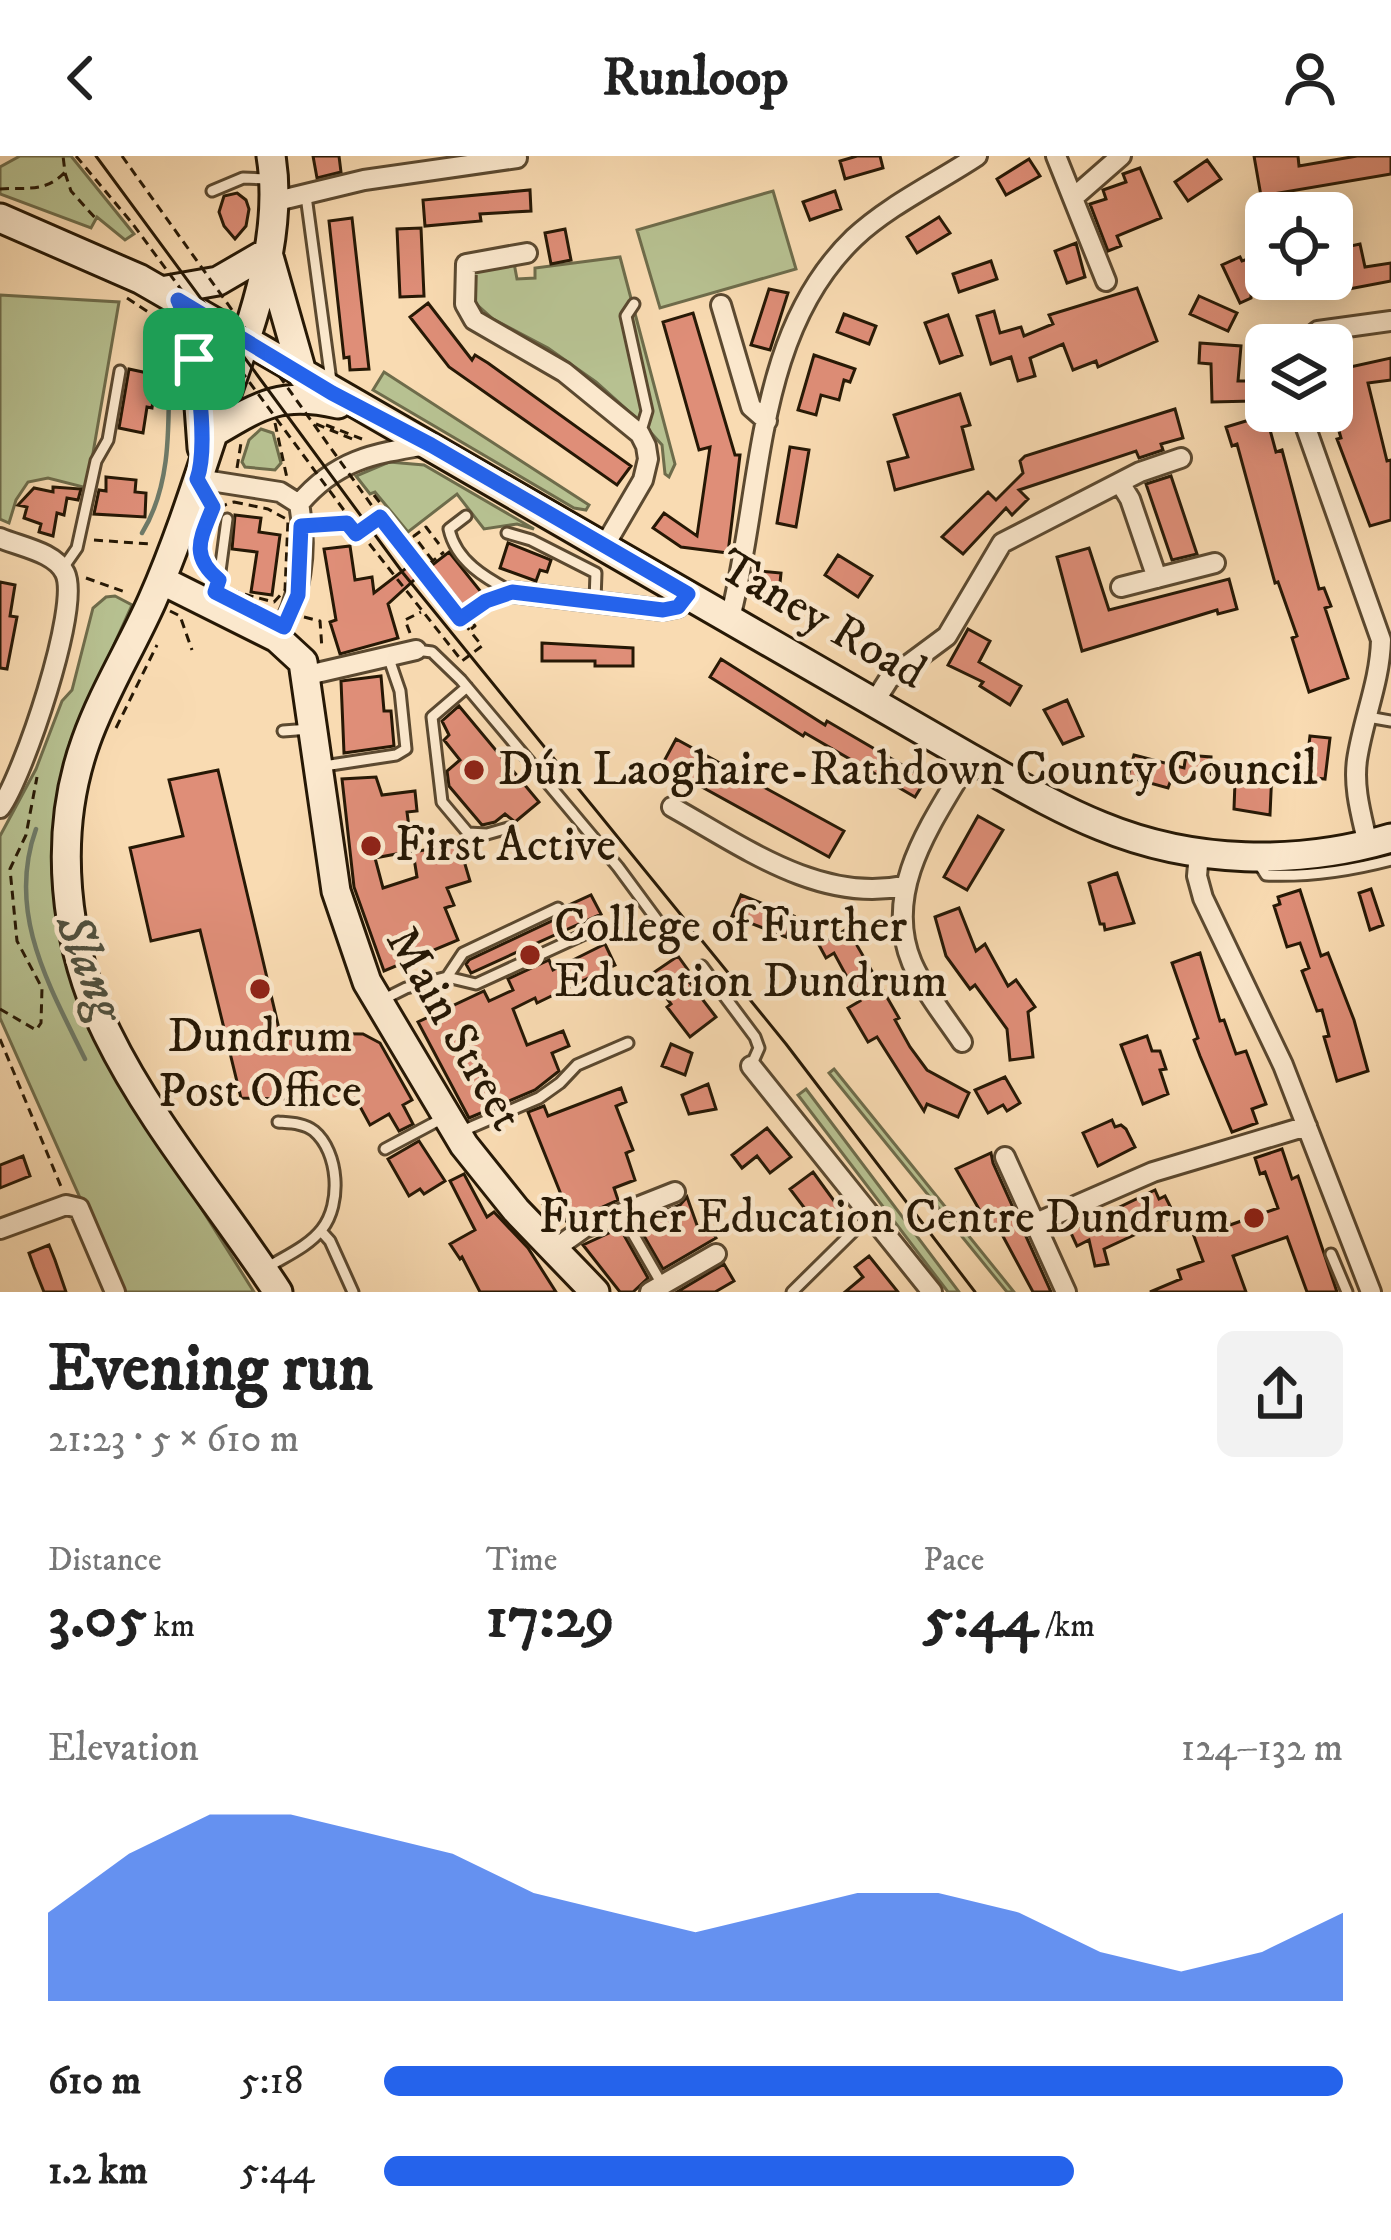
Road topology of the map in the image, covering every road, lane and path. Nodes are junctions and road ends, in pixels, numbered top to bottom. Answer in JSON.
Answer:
{"nodes":[{"id":1,"x":63,"y":156,"type":"edge"},
{"id":2,"x":76,"y":156,"type":"edge"},
{"id":3,"x":122,"y":156,"type":"edge"},
{"id":4,"x":977,"y":156,"type":"edge"},
{"id":5,"x":1056,"y":156,"type":"edge"},
{"id":6,"x":1121,"y":156,"type":"edge"},
{"id":7,"x":517,"y":158,"type":"edge"},
{"id":8,"x":65,"y":172,"type":"junction"},
{"id":9,"x":273,"y":179,"type":"edge"},
{"id":10,"x":0,"y":189,"type":"edge"},
{"id":11,"x":212,"y":191,"type":"dead end"},
{"id":12,"x":305,"y":196,"type":"junction"},
{"id":13,"x":1073,"y":199,"type":"junction"},
{"id":14,"x":0,"y":218,"type":"edge"},
{"id":15,"x":97,"y":220,"type":"dead end"},
{"id":16,"x":268,"y":252,"type":"junction"},
{"id":17,"x":527,"y":254,"type":"dead end"},
{"id":18,"x":1106,"y":281,"type":"dead end"},
{"id":19,"x":170,"y":296,"type":"junction"},
{"id":20,"x":634,"y":304,"type":"dead end"},
{"id":21,"x":722,"y":305,"type":"dead end"},
{"id":22,"x":1391,"y":321,"type":"edge"},
{"id":23,"x":1353,"y":326,"type":"edge"},
{"id":24,"x":243,"y":341,"type":"junction"},
{"id":25,"x":120,"y":371,"type":"dead end"},
{"id":26,"x":303,"y":376,"type":"junction"},
{"id":27,"x":332,"y":393,"type":"junction"},
{"id":28,"x":374,"y":414,"type":"junction"},
{"id":29,"x":272,"y":417,"type":"junction"},
{"id":30,"x":767,"y":421,"type":"junction"},
{"id":31,"x":1307,"y":432,"type":"edge"},
{"id":32,"x":640,"y":434,"type":"junction"},
{"id":33,"x":431,"y":445,"type":"junction"},
{"id":34,"x":220,"y":448,"type":"junction"},
{"id":35,"x":354,"y":449,"type":"dead end"},
{"id":36,"x":399,"y":450,"type":"junction"},
{"id":37,"x":341,"y":455,"type":"dead end"},
{"id":38,"x":1181,"y":458,"type":"dead end"},
{"id":39,"x":245,"y":473,"type":"dead end"},
{"id":40,"x":310,"y":476,"type":"dead end"},
{"id":41,"x":299,"y":482,"type":"dead end"},
{"id":42,"x":1120,"y":483,"type":"junction"},
{"id":43,"x":374,"y":495,"type":"dead end"},
{"id":44,"x":299,"y":504,"type":"junction"},
{"id":45,"x":388,"y":512,"type":"junction"},
{"id":46,"x":380,"y":517,"type":"junction"},
{"id":47,"x":466,"y":517,"type":"dead end"},
{"id":48,"x":227,"y":519,"type":"dead end"},
{"id":49,"x":301,"y":526,"type":"junction"},
{"id":50,"x":360,"y":532,"type":"junction"},
{"id":51,"x":507,"y":533,"type":"dead end"},
{"id":52,"x":0,"y":538,"type":"edge"},
{"id":53,"x":412,"y":538,"type":"junction"},
{"id":54,"x":79,"y":539,"type":"junction"},
{"id":55,"x":149,"y":544,"type":"dead end"},
{"id":56,"x":605,"y":545,"type":"junction"},
{"id":57,"x":201,"y":556,"type":"junction"},
{"id":58,"x":430,"y":563,"type":"junction"},
{"id":59,"x":1215,"y":563,"type":"dead end"},
{"id":60,"x":63,"y":568,"type":"junction"},
{"id":61,"x":1157,"y":578,"type":"junction"},
{"id":62,"x":1121,"y":586,"type":"dead end"},
{"id":63,"x":148,"y":592,"type":"junction"},
{"id":64,"x":214,"y":592,"type":"junction"},
{"id":65,"x":512,"y":592,"type":"joint"},
{"id":66,"x":688,"y":594,"type":"junction"},
{"id":67,"x":595,"y":601,"type":"junction"},
{"id":68,"x":422,"y":612,"type":"junction"},
{"id":69,"x":180,"y":616,"type":"dead end"},
{"id":70,"x":470,"y":617,"type":"junction"},
{"id":71,"x":730,"y":618,"type":"junction"},
{"id":72,"x":460,"y":619,"type":"junction"},
{"id":73,"x":469,"y":631,"type":"junction"},
{"id":74,"x":277,"y":638,"type":"junction"},
{"id":75,"x":414,"y":645,"type":"junction"},
{"id":76,"x":192,"y":650,"type":"dead end"},
{"id":77,"x":388,"y":656,"type":"junction"},
{"id":78,"x":308,"y":675,"type":"junction"},
{"id":79,"x":466,"y":687,"type":"junction"},
{"id":80,"x":874,"y":701,"type":"junction"},
{"id":81,"x":1368,"y":717,"type":"junction"},
{"id":82,"x":1391,"y":721,"type":"edge"},
{"id":83,"x":315,"y":729,"type":"junction"},
{"id":84,"x":283,"y":731,"type":"dead end"},
{"id":85,"x":108,"y":745,"type":"dead end"},
{"id":86,"x":24,"y":757,"type":"junction"},
{"id":87,"x":970,"y":758,"type":"junction"},
{"id":88,"x":319,"y":766,"type":"junction"},
{"id":89,"x":672,"y":807,"type":"dead end"},
{"id":90,"x":0,"y":808,"type":"edge"},
{"id":91,"x":508,"y":828,"type":"dead end"},
{"id":92,"x":1386,"y":845,"type":"edge"},
{"id":93,"x":1199,"y":853,"type":"junction"},
{"id":94,"x":903,"y":886,"type":"junction"},
{"id":95,"x":558,"y":908,"type":"dead end"},
{"id":96,"x":587,"y":933,"type":"dead end"},
{"id":97,"x":658,"y":933,"type":"dead end"},
{"id":98,"x":702,"y":966,"type":"dead end"},
{"id":99,"x":447,"y":977,"type":"junction"},
{"id":100,"x":377,"y":1003,"type":"junction"},
{"id":101,"x":0,"y":1009,"type":"edge"},
{"id":102,"x":0,"y":1039,"type":"edge"},
{"id":103,"x":962,"y":1042,"type":"dead end"},
{"id":104,"x":628,"y":1043,"type":"dead end"},
{"id":105,"x":751,"y":1066,"type":"joint"},
{"id":106,"x":278,"y":1122,"type":"dead end"},
{"id":107,"x":450,"y":1125,"type":"junction"},
{"id":108,"x":1307,"y":1126,"type":"junction"},
{"id":109,"x":385,"y":1150,"type":"dead end"},
{"id":110,"x":1005,"y":1157,"type":"dead end"},
{"id":111,"x":675,"y":1192,"type":"dead end"},
{"id":112,"x":79,"y":1208,"type":"junction"},
{"id":113,"x":621,"y":1213,"type":"junction"},
{"id":114,"x":870,"y":1215,"type":"junction"},
{"id":115,"x":1036,"y":1222,"type":"junction"},
{"id":116,"x":0,"y":1229,"type":"edge"},
{"id":117,"x":321,"y":1231,"type":"junction"},
{"id":118,"x":553,"y":1250,"type":"junction"},
{"id":119,"x":716,"y":1254,"type":"dead end"},
{"id":120,"x":1331,"y":1254,"type":"dead end"},
{"id":121,"x":270,"y":1281,"type":"edge"},
{"id":122,"x":586,"y":1286,"type":"edge"},
{"id":123,"x":660,"y":1290,"type":"edge"},
{"id":124,"x":1360,"y":1291,"type":"edge"},
{"id":125,"x":115,"y":1292,"type":"edge"},
{"id":126,"x":353,"y":1292,"type":"edge"},
{"id":127,"x":792,"y":1292,"type":"edge"},
{"id":128,"x":932,"y":1292,"type":"edge"},
{"id":129,"x":1066,"y":1292,"type":"edge"}],
"edges":[{"from":1,"to":8,"type":"path"},
{"from":2,"to":50,"type":"path","bridge":true},
{"from":3,"to":46,"type":"path","bridge":true},
{"from":4,"to":30,"type":"street"},
{"from":5,"to":13,"type":"street"},
{"from":6,"to":13,"type":"street"},
{"from":7,"to":12,"type":"street"},
{"from":8,"to":10,"type":"path"},
{"from":8,"to":15,"type":"path"},
{"from":9,"to":11,"type":"lane"},
{"from":9,"to":12,"type":"street"},
{"from":9,"to":16,"type":"main road"},
{"from":12,"to":27,"type":"lane"},
{"from":13,"to":18,"type":"street"},
{"from":14,"to":19,"type":"main road","name":"Taney Road"},
{"from":16,"to":19,"type":"main road"},
{"from":16,"to":24,"type":"main road"},
{"from":16,"to":26,"type":"main road"},
{"from":17,"to":32,"type":"street"},
{"from":19,"to":24,"type":"main road","name":"Taney Road"},
{"from":19,"to":34,"type":"main road"},
{"from":20,"to":32,"type":"lane"},
{"from":21,"to":30,"type":"street"},
{"from":22,"to":23,"type":"street"},
{"from":24,"to":26,"type":"main road","name":"Taney Road"},
{"from":24,"to":34,"type":"main road"},
{"from":25,"to":54,"type":"lane"},
{"from":26,"to":27,"type":"main road","name":"Taney Road"},
{"from":27,"to":28,"type":"main road","name":"Taney Road"},
{"from":28,"to":33,"type":"main road","name":"Taney Road"},
{"from":28,"to":34,"type":"main road"},
{"from":29,"to":29,"type":"path"},
{"from":29,"to":41,"type":"path"},
{"from":30,"to":71,"type":"street"},
{"from":31,"to":81,"type":"street"},
{"from":32,"to":56,"type":"street"},
{"from":33,"to":36,"type":"street"},
{"from":33,"to":56,"type":"main road","name":"Taney Road"},
{"from":34,"to":39,"type":"path"},
{"from":34,"to":44,"type":"street"},
{"from":34,"to":57,"type":"path"},
{"from":34,"to":63,"type":"main road"},
{"from":35,"to":36,"type":"path"},
{"from":36,"to":44,"type":"street"},
{"from":37,"to":40,"type":"path"},
{"from":38,"to":42,"type":"street"},
{"from":42,"to":61,"type":"street"},
{"from":42,"to":80,"type":"street"},
{"from":43,"to":45,"type":"path"},
{"from":44,"to":49,"type":"street"},
{"from":45,"to":46,"type":"path"},
{"from":45,"to":53,"type":"path"},
{"from":46,"to":50,"type":"path"},
{"from":46,"to":72,"type":"path"},
{"from":47,"to":65,"type":"lane"},
{"from":48,"to":64,"type":"lane"},
{"from":49,"to":50,"type":"path"},
{"from":49,"to":74,"type":"street"},
{"from":50,"to":68,"type":"path"},
{"from":51,"to":67,"type":"lane"},
{"from":52,"to":60,"type":"street"},
{"from":53,"to":58,"type":"path"},
{"from":53,"to":58,"type":"path"},
{"from":54,"to":55,"type":"path"},
{"from":54,"to":60,"type":"lane"},
{"from":56,"to":66,"type":"main road","name":"Taney Road"},
{"from":57,"to":64,"type":"path"},
{"from":57,"to":64,"type":"path"},
{"from":57,"to":64,"type":"path"},
{"from":58,"to":70,"type":"path"},
{"from":59,"to":61,"type":"street"},
{"from":60,"to":63,"type":"path"},
{"from":60,"to":86,"type":"street"},
{"from":61,"to":62,"type":"street"},
{"from":63,"to":64,"type":"main road"},
{"from":63,"to":85,"type":"path"},
{"from":63,"to":121,"type":"main road"},
{"from":64,"to":74,"type":"main road"},
{"from":65,"to":67,"type":"street"},
{"from":66,"to":67,"type":"street"},
{"from":66,"to":71,"type":"main road","name":"Taney Road"},
{"from":68,"to":73,"type":"path"},
{"from":68,"to":75,"type":"path"},
{"from":69,"to":76,"type":"path"},
{"from":70,"to":72,"type":"path"},
{"from":70,"to":73,"type":"path"},
{"from":71,"to":80,"type":"main road","name":"Taney Road"},
{"from":72,"to":73,"type":"path"},
{"from":74,"to":78,"type":"main road"},
{"from":75,"to":77,"type":"street"},
{"from":75,"to":79,"type":"lane"},
{"from":77,"to":78,"type":"street"},
{"from":77,"to":88,"type":"lane"},
{"from":78,"to":83,"type":"main road","name":"Main Street"},
{"from":79,"to":91,"type":"lane"},
{"from":79,"to":97,"type":"lane"},
{"from":80,"to":87,"type":"main road","name":"Taney Road"},
{"from":81,"to":82,"type":"lane"},
{"from":81,"to":92,"type":"street"},
{"from":83,"to":84,"type":"lane"},
{"from":83,"to":88,"type":"main road","name":"Main Street"},
{"from":86,"to":90,"type":"street"},
{"from":86,"to":101,"type":"path"},
{"from":87,"to":93,"type":"main road","name":"Taney Road"},
{"from":87,"to":94,"type":"street"},
{"from":88,"to":100,"type":"main road","name":"Main Street"},
{"from":89,"to":94,"type":"street"},
{"from":92,"to":93,"type":"main road","name":"Taney Road"},
{"from":93,"to":108,"type":"street"},
{"from":94,"to":103,"type":"street"},
{"from":95,"to":99,"type":"lane"},
{"from":96,"to":99,"type":"lane"},
{"from":98,"to":105,"type":"lane"},
{"from":99,"to":100,"type":"lane"},
{"from":100,"to":107,"type":"main road","name":"Main Street"},
{"from":102,"to":112,"type":"path"},
{"from":104,"to":107,"type":"lane"},
{"from":105,"to":114,"type":"street"},
{"from":106,"to":117,"type":"lane"},
{"from":107,"to":109,"type":"lane"},
{"from":107,"to":118,"type":"main road","name":"Main Street"},
{"from":108,"to":115,"type":"street"},
{"from":108,"to":124,"type":"street"},
{"from":110,"to":115,"type":"street"},
{"from":111,"to":113,"type":"street"},
{"from":112,"to":116,"type":"street"},
{"from":112,"to":125,"type":"street"},
{"from":113,"to":118,"type":"street"},
{"from":113,"to":123,"type":"lane"},
{"from":114,"to":127,"type":"lane"},
{"from":114,"to":128,"type":"street"},
{"from":115,"to":129,"type":"street"},
{"from":117,"to":121,"type":"lane"},
{"from":117,"to":126,"type":"lane"},
{"from":118,"to":122,"type":"main road","name":"Main Street"},
{"from":119,"to":123,"type":"street"},
{"from":120,"to":124,"type":"lane"}]}
